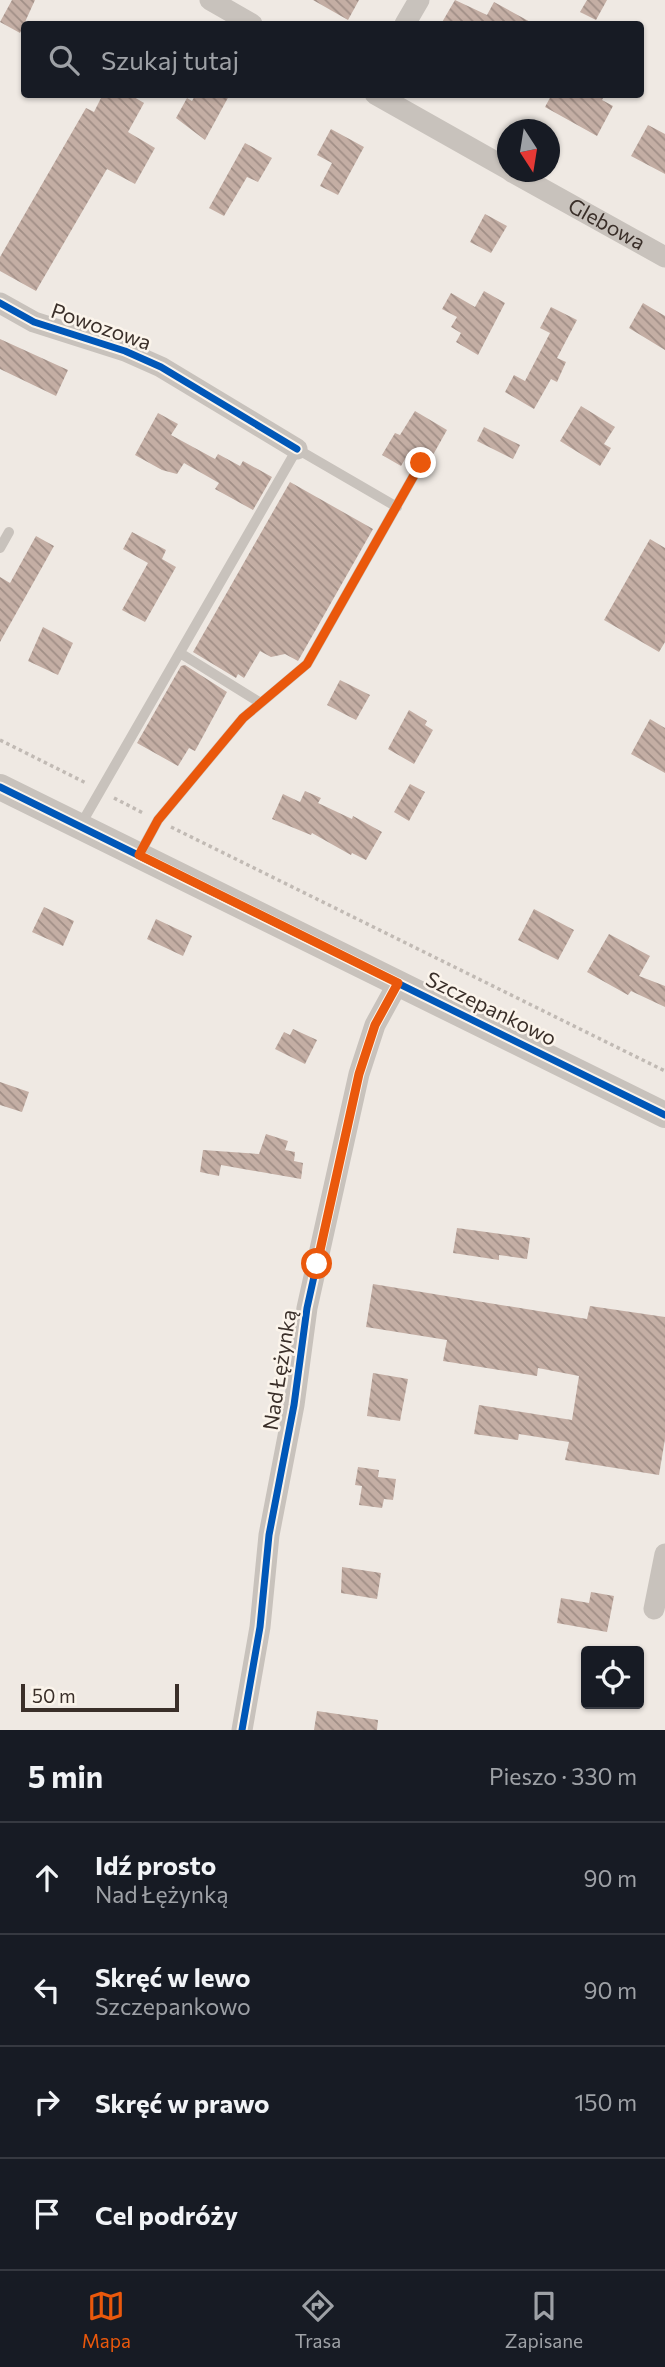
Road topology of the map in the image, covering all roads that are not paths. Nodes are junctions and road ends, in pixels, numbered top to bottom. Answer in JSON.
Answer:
{"nodes":[{"id":1,"x":210,"y":0,"type":"edge"},
{"id":2,"x":419,"y":0,"type":"edge"},
{"id":3,"x":248,"y":21,"type":"edge"},
{"id":4,"x":407,"y":21,"type":"edge"},
{"id":5,"x":381,"y":98,"type":"edge"},
{"id":6,"x":497,"y":163,"type":"edge"},
{"id":7,"x":531,"y":182,"type":"edge"},
{"id":8,"x":665,"y":257,"type":"edge"},
{"id":9,"x":0,"y":303,"type":"edge"},
{"id":10,"x":297,"y":449,"type":"junction"},
{"id":11,"x":421,"y":463,"type":"dead end"},
{"id":12,"x":397,"y":508,"type":"junction"},
{"id":13,"x":9,"y":532,"type":"dead end"},
{"id":14,"x":0,"y":548,"type":"edge"},
{"id":15,"x":180,"y":653,"type":"junction"},
{"id":16,"x":259,"y":702,"type":"junction"},
{"id":17,"x":0,"y":787,"type":"edge"},
{"id":18,"x":80,"y":826,"type":"junction"},
{"id":19,"x":139,"y":855,"type":"junction"},
{"id":20,"x":398,"y":983,"type":"junction"},
{"id":21,"x":665,"y":1114,"type":"edge"},
{"id":22,"x":665,"y":1554,"type":"edge"},
{"id":23,"x":654,"y":1609,"type":"dead end"},
{"id":24,"x":242,"y":1730,"type":"edge"}],
"edges":[{"from":1,"to":3,"type":"street"},
{"from":2,"to":4,"type":"street"},
{"from":5,"to":6,"type":"street","name":"Glebowa"},
{"from":7,"to":8,"type":"street","name":"Glebowa"},
{"from":9,"to":10,"type":"street","name":"Powozowa"},
{"from":10,"to":12,"type":"lane"},
{"from":10,"to":15,"type":"lane"},
{"from":11,"to":12,"type":"lane"},
{"from":12,"to":16,"type":"lane"},
{"from":13,"to":14,"type":"lane"},
{"from":15,"to":16,"type":"lane"},
{"from":15,"to":18,"type":"lane"},
{"from":16,"to":19,"type":"lane"},
{"from":17,"to":18,"type":"street","name":"Szczepankowo"},
{"from":18,"to":19,"type":"street","name":"Szczepankowo"},
{"from":19,"to":20,"type":"street","name":"Szczepankowo"},
{"from":20,"to":21,"type":"street","name":"Szczepankowo"},
{"from":20,"to":24,"type":"street","name":"Nad Łężynką"},
{"from":22,"to":23,"type":"street"}]}
